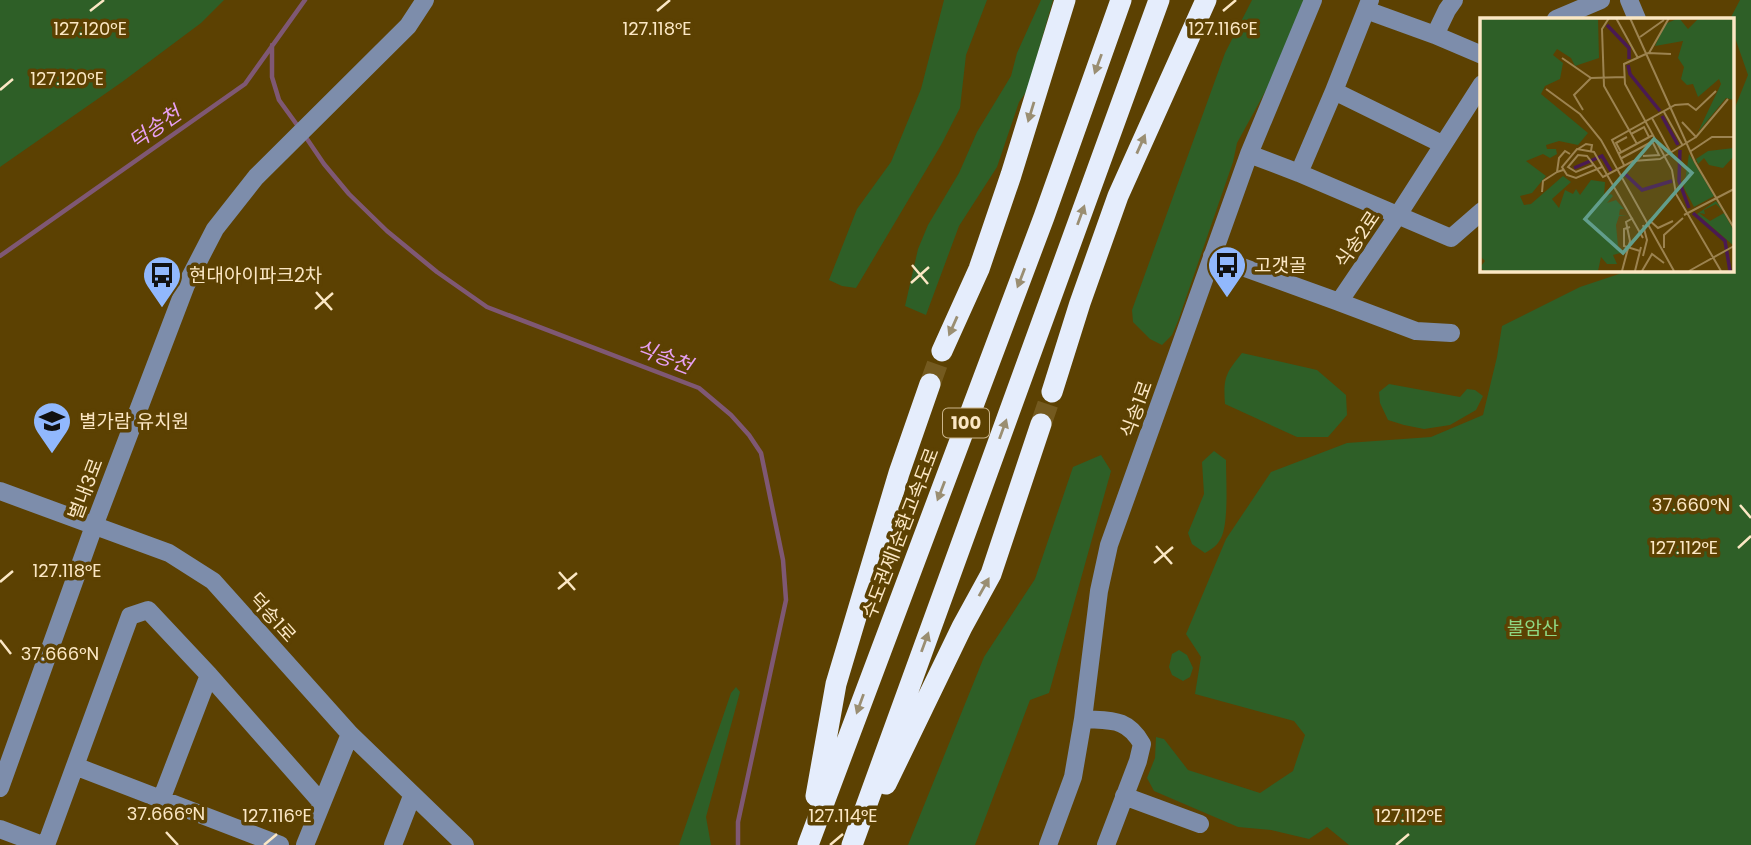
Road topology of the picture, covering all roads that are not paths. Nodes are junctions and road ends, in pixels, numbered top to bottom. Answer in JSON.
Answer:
{"nodes":[{"id":1,"x":425,"y":0,"type":"edge"},
{"id":2,"x":1065,"y":0,"type":"edge"},
{"id":3,"x":1121,"y":0,"type":"edge"},
{"id":4,"x":1159,"y":0,"type":"edge"},
{"id":5,"x":1206,"y":0,"type":"edge"},
{"id":6,"x":1313,"y":0,"type":"edge"},
{"id":7,"x":1454,"y":0,"type":"edge"},
{"id":8,"x":1601,"y":0,"type":"edge"},
{"id":9,"x":1629,"y":0,"type":"edge"},
{"id":10,"x":1368,"y":5,"type":"edge"},
{"id":11,"x":1558,"y":18,"type":"edge"},
{"id":12,"x":1637,"y":18,"type":"edge"},
{"id":13,"x":1435,"y":35,"type":"junction"},
{"id":14,"x":1480,"y":54,"type":"edge"},
{"id":15,"x":1480,"y":87,"type":"edge"},
{"id":16,"x":1334,"y":91,"type":"junction"},
{"id":17,"x":1442,"y":144,"type":"junction"},
{"id":18,"x":1249,"y":154,"type":"junction"},
{"id":19,"x":1298,"y":173,"type":"junction"},
{"id":20,"x":1480,"y":213,"type":"edge"},
{"id":21,"x":1398,"y":215,"type":"junction"},
{"id":22,"x":1212,"y":256,"type":"junction"},
{"id":23,"x":1339,"y":302,"type":"junction"},
{"id":24,"x":1451,"y":333,"type":"dead end"},
{"id":25,"x":942,"y":351,"type":"tunnel mouth"},
{"id":26,"x":930,"y":384,"type":"tunnel mouth"},
{"id":27,"x":1052,"y":392,"type":"tunnel mouth"},
{"id":28,"x":1041,"y":424,"type":"tunnel mouth"},
{"id":29,"x":0,"y":491,"type":"edge"},
{"id":30,"x":93,"y":526,"type":"junction"},
{"id":31,"x":209,"y":675,"type":"junction"},
{"id":32,"x":1083,"y":719,"type":"junction"},
{"id":33,"x":350,"y":734,"type":"junction"},
{"id":34,"x":75,"y":766,"type":"junction"},
{"id":35,"x":0,"y":788,"type":"edge"},
{"id":36,"x":412,"y":796,"type":"junction"},
{"id":37,"x":1124,"y":796,"type":"junction"},
{"id":38,"x":161,"y":800,"type":"junction"},
{"id":39,"x":321,"y":802,"type":"junction"},
{"id":40,"x":1200,"y":824,"type":"dead end"},
{"id":41,"x":0,"y":829,"type":"edge"},
{"id":42,"x":44,"y":845,"type":"edge"},
{"id":43,"x":280,"y":845,"type":"edge"},
{"id":44,"x":304,"y":845,"type":"edge"},
{"id":45,"x":393,"y":845,"type":"edge"},
{"id":46,"x":466,"y":845,"type":"edge"},
{"id":47,"x":807,"y":845,"type":"edge"},
{"id":48,"x":854,"y":845,"type":"edge"},
{"id":49,"x":1048,"y":845,"type":"edge"},
{"id":50,"x":1106,"y":845,"type":"edge"}],
"edges":[{"from":1,"to":30,"type":"street","name":"별내3로"},
{"from":2,"to":25,"type":"highway","one_way":true},
{"from":3,"to":47,"type":"highway","name":"수도권제1순환고속도로","number":"100","one_way":true},
{"from":48,"to":4,"type":"highway","number":"100","one_way":true},
{"from":27,"to":5,"type":"highway","one_way":true},
{"from":6,"to":18,"type":"street","name":"식송1로"},
{"from":7,"to":13,"type":"street"},
{"from":8,"to":11,"type":"street"},
{"from":9,"to":12,"type":"street"},
{"from":10,"to":13,"type":"street"},
{"from":10,"to":16,"type":"street"},
{"from":13,"to":14,"type":"street"},
{"from":15,"to":17,"type":"street","name":"식송2로"},
{"from":16,"to":17,"type":"street"},
{"from":16,"to":19,"type":"street"},
{"from":17,"to":21,"type":"street","name":"식송2로"},
{"from":18,"to":19,"type":"street"},
{"from":18,"to":22,"type":"street","name":"식송1로"},
{"from":19,"to":21,"type":"street"},
{"from":20,"to":21,"type":"street"},
{"from":21,"to":23,"type":"street","name":"식송2로"},
{"from":22,"to":23,"type":"street"},
{"from":22,"to":32,"type":"street","name":"식송1로"},
{"from":23,"to":24,"type":"street"},
{"from":26,"to":47,"type":"highway"},
{"from":48,"to":28,"type":"highway","one_way":true},
{"from":29,"to":30,"type":"street","name":"덕송1로"},
{"from":30,"to":33,"type":"street","name":"덕송1로"},
{"from":30,"to":35,"type":"street","name":"별내3로"},
{"from":31,"to":34,"type":"street"},
{"from":31,"to":38,"type":"street"},
{"from":31,"to":39,"type":"street"},
{"from":32,"to":37,"type":"street"},
{"from":32,"to":49,"type":"street","name":"식송1로"},
{"from":33,"to":36,"type":"street","name":"덕송1로"},
{"from":33,"to":39,"type":"street"},
{"from":34,"to":38,"type":"street"},
{"from":34,"to":42,"type":"street"},
{"from":36,"to":45,"type":"street"},
{"from":36,"to":46,"type":"street","name":"덕송1로"},
{"from":37,"to":40,"type":"street"},
{"from":37,"to":50,"type":"street"},
{"from":38,"to":43,"type":"street"},
{"from":39,"to":44,"type":"street"},
{"from":41,"to":42,"type":"street"}]}
